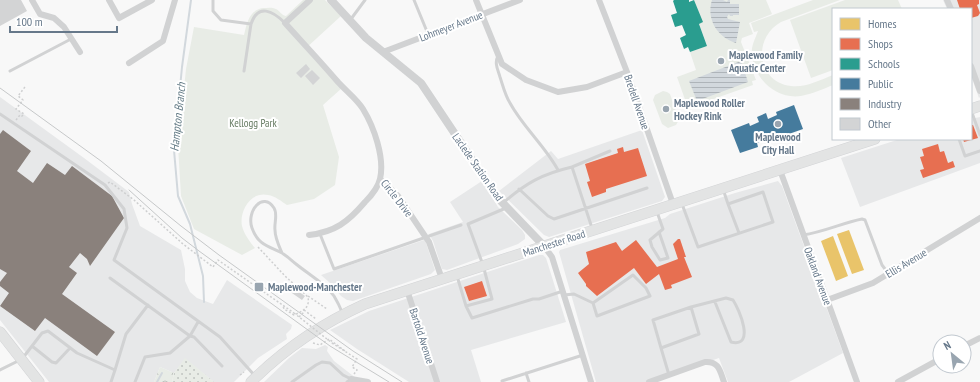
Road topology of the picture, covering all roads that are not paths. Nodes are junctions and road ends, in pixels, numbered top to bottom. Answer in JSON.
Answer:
{"nodes":[{"id":1,"x":32,"y":0,"type":"edge"},
{"id":2,"x":109,"y":0,"type":"edge"},
{"id":3,"x":152,"y":0,"type":"edge"},
{"id":4,"x":175,"y":0,"type":"edge"},
{"id":5,"x":213,"y":0,"type":"edge"},
{"id":6,"x":310,"y":0,"type":"edge"},
{"id":7,"x":331,"y":0,"type":"edge"},
{"id":8,"x":365,"y":0,"type":"edge"},
{"id":9,"x":414,"y":0,"type":"edge"},
{"id":10,"x":476,"y":0,"type":"edge"},
{"id":11,"x":520,"y":0,"type":"edge"},
{"id":12,"x":598,"y":0,"type":"edge"},
{"id":13,"x":481,"y":14,"type":"junction"},
{"id":14,"x":350,"y":20,"type":"junction"},
{"id":15,"x":285,"y":23,"type":"junction"},
{"id":16,"x":251,"y":24,"type":"junction"},
{"id":17,"x":428,"y":34,"type":"junction"},
{"id":18,"x":71,"y":38,"type":"junction"},
{"id":19,"x":80,"y":52,"type":"dead end"},
{"id":20,"x":383,"y":52,"type":"junction"},
{"id":21,"x":498,"y":55,"type":"junction"},
{"id":22,"x":129,"y":62,"type":"dead end"},
{"id":23,"x":972,"y":69,"type":"edge"},
{"id":24,"x":10,"y":71,"type":"dead end"},
{"id":25,"x":244,"y":71,"type":"dead end"},
{"id":26,"x":627,"y":72,"type":"junction"},
{"id":27,"x":980,"y":91,"type":"edge"},
{"id":28,"x":972,"y":112,"type":"edge"},
{"id":29,"x":0,"y":114,"type":"edge"},
{"id":30,"x":980,"y":135,"type":"edge"},
{"id":31,"x":872,"y":140,"type":"edge"},
{"id":32,"x":959,"y":140,"type":"edge"},
{"id":33,"x":610,"y":151,"type":"dead end"},
{"id":34,"x":980,"y":151,"type":"edge"},
{"id":35,"x":572,"y":167,"type":"junction"},
{"id":36,"x":558,"y":170,"type":"junction"},
{"id":37,"x":780,"y":170,"type":"junction"},
{"id":38,"x":380,"y":179,"type":"junction"},
{"id":39,"x":647,"y":188,"type":"dead end"},
{"id":40,"x":519,"y":189,"type":"junction"},
{"id":41,"x":722,"y":189,"type":"junction"},
{"id":42,"x":678,"y":203,"type":"junction"},
{"id":43,"x":728,"y":204,"type":"junction"},
{"id":44,"x":505,"y":205,"type":"junction"},
{"id":45,"x":586,"y":209,"type":"junction"},
{"id":46,"x":656,"y":210,"type":"junction"},
{"id":47,"x":980,"y":218,"type":"edge"},
{"id":48,"x":461,"y":225,"type":"dead end"},
{"id":49,"x":593,"y":230,"type":"junction"},
{"id":50,"x":659,"y":232,"type":"junction"},
{"id":51,"x":739,"y":233,"type":"junction"},
{"id":52,"x":320,"y":234,"type":"junction"},
{"id":53,"x":309,"y":235,"type":"dead end"},
{"id":54,"x":803,"y":235,"type":"junction"},
{"id":55,"x":426,"y":237,"type":"junction"},
{"id":56,"x":544,"y":246,"type":"junction"},
{"id":57,"x":282,"y":253,"type":"junction"},
{"id":58,"x":482,"y":265,"type":"junction"},
{"id":59,"x":456,"y":274,"type":"junction"},
{"id":60,"x":888,"y":274,"type":"junction"},
{"id":61,"x":110,"y":278,"type":"dead end"},
{"id":62,"x":442,"y":279,"type":"junction"},
{"id":63,"x":407,"y":290,"type":"junction"},
{"id":64,"x":563,"y":293,"type":"junction"},
{"id":65,"x":827,"y":300,"type":"junction"},
{"id":66,"x":715,"y":302,"type":"junction"},
{"id":67,"x":592,"y":303,"type":"junction"},
{"id":68,"x":148,"y":305,"type":"junction"},
{"id":69,"x":466,"y":306,"type":"junction"},
{"id":70,"x":691,"y":307,"type":"junction"},
{"id":71,"x":343,"y":314,"type":"junction"},
{"id":72,"x":198,"y":322,"type":"junction"},
{"id":73,"x":0,"y":332,"type":"edge"},
{"id":74,"x":190,"y":336,"type":"junction"},
{"id":75,"x":32,"y":346,"type":"junction"},
{"id":76,"x":70,"y":348,"type":"junction"},
{"id":77,"x":661,"y":348,"type":"junction"},
{"id":78,"x":583,"y":355,"type":"junction"},
{"id":79,"x":22,"y":359,"type":"junction"},
{"id":80,"x":932,"y":363,"type":"edge"},
{"id":81,"x":222,"y":366,"type":"dead end"},
{"id":82,"x":0,"y":370,"type":"edge"},
{"id":83,"x":115,"y":370,"type":"junction"},
{"id":84,"x":526,"y":373,"type":"junction"},
{"id":85,"x":669,"y":375,"type":"junction"},
{"id":86,"x":351,"y":378,"type":"edge"},
{"id":87,"x":254,"y":380,"type":"edge"},
{"id":88,"x":502,"y":381,"type":"dead end"},
{"id":89,"x":39,"y":382,"type":"edge"},
{"id":90,"x":111,"y":382,"type":"edge"},
{"id":91,"x":135,"y":382,"type":"edge"},
{"id":92,"x":292,"y":382,"type":"edge"},
{"id":93,"x":368,"y":382,"type":"edge"},
{"id":94,"x":437,"y":382,"type":"edge"},
{"id":95,"x":529,"y":382,"type":"edge"},
{"id":96,"x":591,"y":382,"type":"edge"},
{"id":97,"x":649,"y":382,"type":"edge"},
{"id":98,"x":724,"y":382,"type":"edge"},
{"id":99,"x":857,"y":382,"type":"edge"},
{"id":100,"x":898,"y":382,"type":"edge"}],
"edges":[{"from":1,"to":18,"type":"street"},
{"from":2,"to":3,"type":"street"},
{"from":4,"to":22,"type":"street"},
{"from":5,"to":16,"type":"lane"},
{"from":6,"to":15,"type":"street"},
{"from":7,"to":14,"type":"street","name":"Laclede Station Road"},
{"from":8,"to":14,"type":"lane"},
{"from":9,"to":17,"type":"lane"},
{"from":10,"to":13,"type":"street"},
{"from":11,"to":13,"type":"street","name":"Lohmeyer Avenue"},
{"from":12,"to":26,"type":"street","name":"Bredell Avenue"},
{"from":13,"to":17,"type":"street","name":"Lohmeyer Avenue"},
{"from":13,"to":21,"type":"street"},
{"from":14,"to":20,"type":"street","name":"Laclede Station Road"},
{"from":15,"to":16,"type":"lane"},
{"from":15,"to":38,"type":"street","name":"Circle Drive"},
{"from":16,"to":25,"type":"lane"},
{"from":17,"to":20,"type":"street","name":"Lohmeyer Avenue"},
{"from":18,"to":19,"type":"street"},
{"from":18,"to":24,"type":"lane"},
{"from":20,"to":44,"type":"street","name":"Laclede Station Road"},
{"from":21,"to":26,"type":"street"},
{"from":21,"to":36,"type":"lane"},
{"from":23,"to":27,"type":"street"},
{"from":26,"to":42,"type":"street","name":"Bredell Avenue"},
{"from":28,"to":30,"type":"lane"},
{"from":29,"to":72,"type":"lane"},
{"from":31,"to":37,"type":"main road","name":"Manchester Road"},
{"from":32,"to":34,"type":"lane"},
{"from":33,"to":35,"type":"lane"},
{"from":35,"to":36,"type":"lane"},
{"from":35,"to":45,"type":"lane"},
{"from":36,"to":40,"type":"lane"},
{"from":37,"to":41,"type":"main road","name":"Manchester Road"},
{"from":37,"to":54,"type":"street","name":"Oakland Avenue"},
{"from":38,"to":52,"type":"street"},
{"from":38,"to":55,"type":"street","name":"Circle Drive"},
{"from":39,"to":45,"type":"lane"},
{"from":40,"to":44,"type":"lane"},
{"from":40,"to":45,"type":"lane"},
{"from":41,"to":42,"type":"main road","name":"Manchester Road"},
{"from":41,"to":43,"type":"lane"},
{"from":42,"to":46,"type":"main road","name":"Manchester Road"},
{"from":42,"to":51,"type":"lane"},
{"from":43,"to":51,"type":"lane"},
{"from":43,"to":51,"type":"lane"},
{"from":44,"to":56,"type":"street","name":"Laclede Station Road"},
{"from":44,"to":58,"type":"lane"},
{"from":45,"to":49,"type":"lane"},
{"from":46,"to":49,"type":"main road","name":"Manchester Road"},
{"from":46,"to":50,"type":"lane"},
{"from":47,"to":60,"type":"street","name":"Ellis Avenue"},
{"from":48,"to":55,"type":"lane"},
{"from":49,"to":56,"type":"main road","name":"Manchester Road"},
{"from":50,"to":50,"type":"lane"},
{"from":52,"to":53,"type":"street"},
{"from":52,"to":55,"type":"lane"},
{"from":54,"to":60,"type":"lane"},
{"from":54,"to":65,"type":"street","name":"Oakland Avenue"},
{"from":55,"to":62,"type":"street","name":"Circle Drive"},
{"from":56,"to":58,"type":"main road","name":"Manchester Road"},
{"from":56,"to":64,"type":"street","name":"Laclede Station Road"},
{"from":57,"to":57,"type":"lane"},
{"from":57,"to":71,"type":"lane"},
{"from":58,"to":59,"type":"main road","name":"Manchester Road"},
{"from":58,"to":69,"type":"lane"},
{"from":59,"to":62,"type":"main road","name":"Manchester Road"},
{"from":59,"to":69,"type":"lane"},
{"from":60,"to":65,"type":"street","name":"Ellis Avenue"},
{"from":61,"to":68,"type":"lane"},
{"from":62,"to":63,"type":"main road","name":"Manchester Road"},
{"from":63,"to":71,"type":"main road","name":"Manchester Road"},
{"from":63,"to":94,"type":"street","name":"Bartold Avenue"},
{"from":64,"to":67,"type":"lane"},
{"from":64,"to":69,"type":"lane"},
{"from":64,"to":78,"type":"street","name":"Laclede Station Road"},
{"from":65,"to":99,"type":"street","name":"Oakland Avenue"},
{"from":66,"to":66,"type":"lane"},
{"from":66,"to":70,"type":"lane"},
{"from":67,"to":67,"type":"lane"},
{"from":68,"to":74,"type":"lane"},
{"from":68,"to":83,"type":"lane"},
{"from":70,"to":77,"type":"lane"},
{"from":70,"to":77,"type":"lane"},
{"from":71,"to":87,"type":"main road","name":"Manchester Road"},
{"from":72,"to":74,"type":"lane"},
{"from":72,"to":87,"type":"lane"},
{"from":73,"to":79,"type":"main road"},
{"from":74,"to":81,"type":"lane"},
{"from":74,"to":91,"type":"lane"},
{"from":75,"to":76,"type":"lane"},
{"from":75,"to":76,"type":"lane"},
{"from":75,"to":79,"type":"lane"},
{"from":76,"to":83,"type":"lane"},
{"from":77,"to":85,"type":"lane"},
{"from":78,"to":84,"type":"lane"},
{"from":78,"to":96,"type":"street","name":"Laclede Station Road"},
{"from":79,"to":82,"type":"lane"},
{"from":79,"to":89,"type":"main road"},
{"from":80,"to":100,"type":"street"},
{"from":83,"to":90,"type":"lane"},
{"from":84,"to":88,"type":"lane"},
{"from":84,"to":95,"type":"lane"},
{"from":85,"to":97,"type":"street"},
{"from":85,"to":98,"type":"street"},
{"from":86,"to":92,"type":"lane"},
{"from":86,"to":93,"type":"street"}]}
